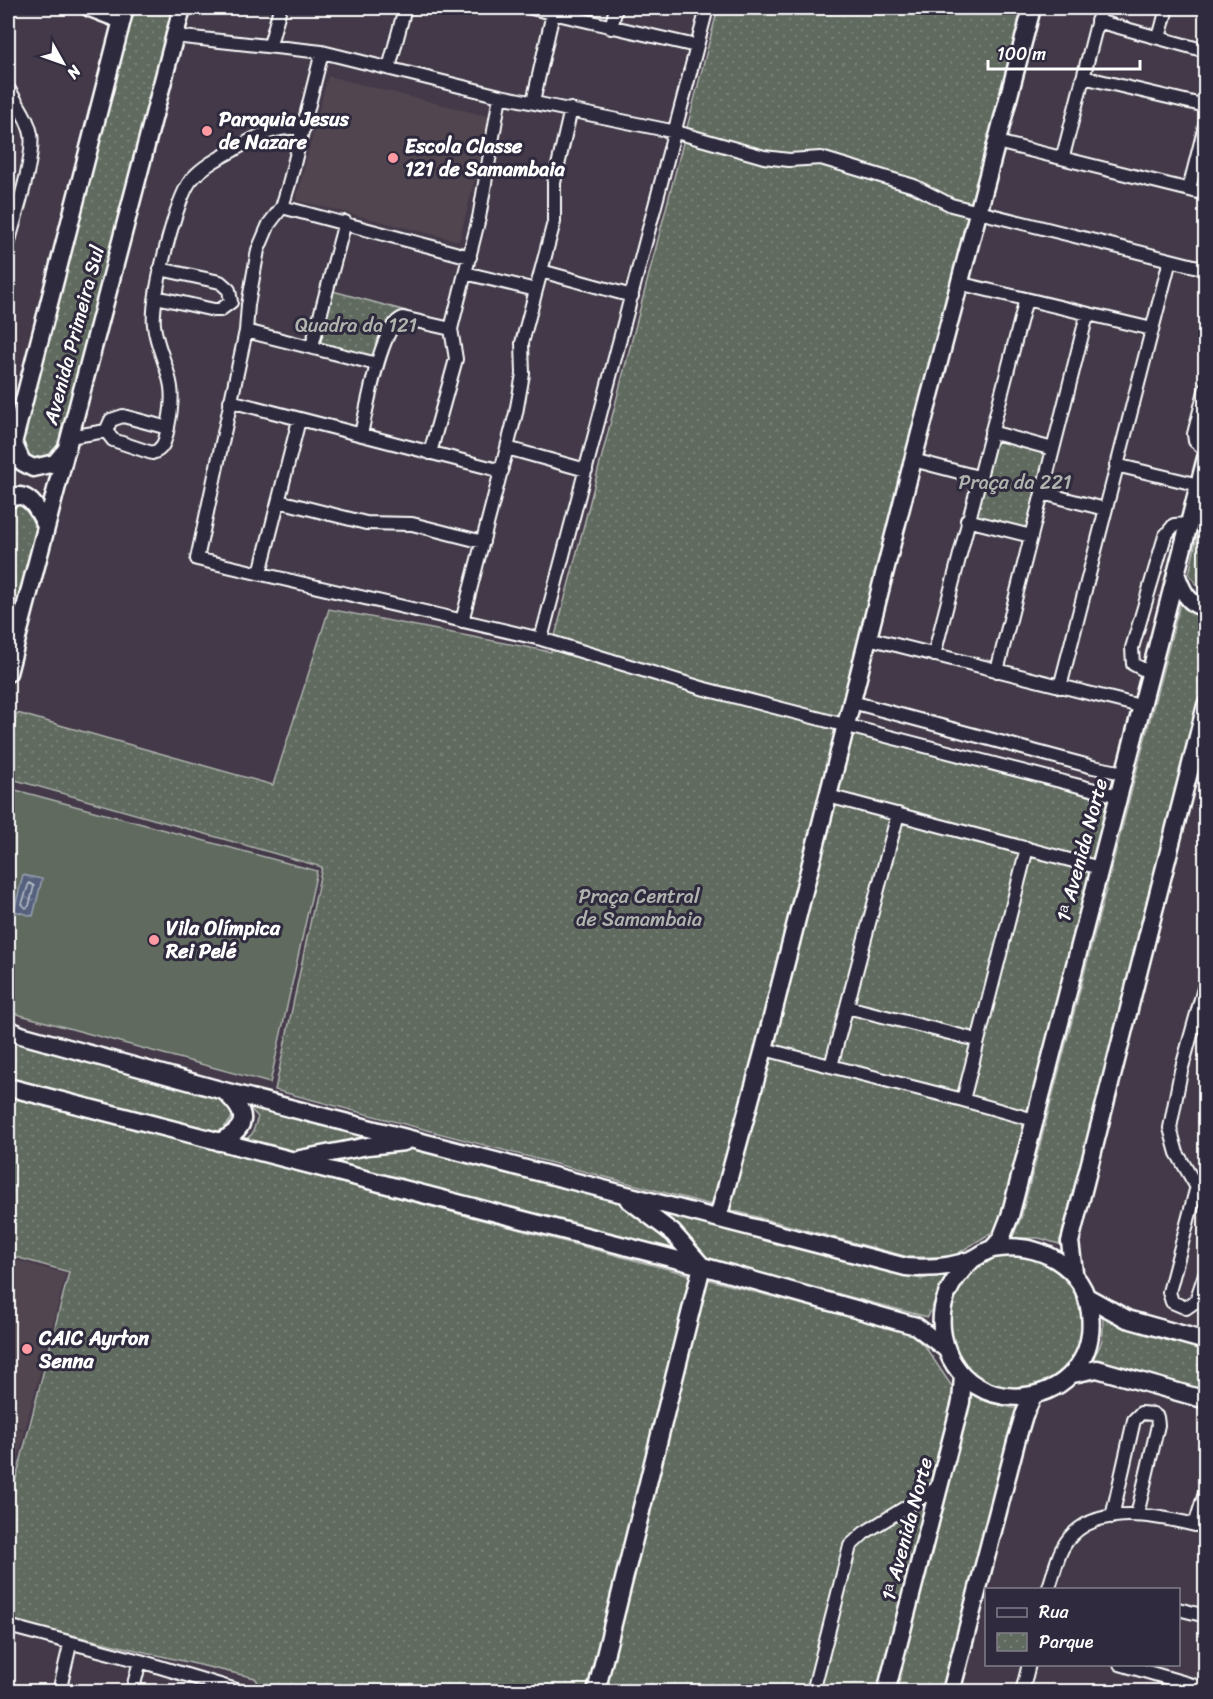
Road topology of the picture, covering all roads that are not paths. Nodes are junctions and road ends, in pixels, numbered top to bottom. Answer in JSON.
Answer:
{"nodes":[{"id":1,"x":90,"y":8,"type":"edge"},
{"id":2,"x":182,"y":8,"type":"edge"},
{"id":3,"x":280,"y":8,"type":"edge"},
{"id":4,"x":405,"y":8,"type":"edge"},
{"id":5,"x":531,"y":8,"type":"edge"},
{"id":6,"x":616,"y":8,"type":"edge"},
{"id":7,"x":707,"y":8,"type":"edge"},
{"id":8,"x":1032,"y":8,"type":"edge"},
{"id":9,"x":1101,"y":8,"type":"edge"},
{"id":10,"x":1167,"y":8,"type":"edge"},
{"id":11,"x":553,"y":13,"type":"junction"},
{"id":12,"x":123,"y":14,"type":"edge"},
{"id":13,"x":1097,"y":21,"type":"junction"},
{"id":14,"x":611,"y":28,"type":"junction"},
{"id":15,"x":174,"y":36,"type":"junction"},
{"id":16,"x":1159,"y":38,"type":"junction"},
{"id":17,"x":270,"y":45,"type":"junction"},
{"id":18,"x":696,"y":46,"type":"junction"},
{"id":19,"x":1206,"y":51,"type":"edge"},
{"id":20,"x":322,"y":52,"type":"junction"},
{"id":21,"x":389,"y":68,"type":"junction"},
{"id":22,"x":1083,"y":77,"type":"junction"},
{"id":23,"x":8,"y":88,"type":"edge"},
{"id":24,"x":500,"y":96,"type":"junction"},
{"id":25,"x":532,"y":102,"type":"junction"},
{"id":26,"x":1206,"y":106,"type":"edge"},
{"id":27,"x":572,"y":109,"type":"junction"},
{"id":28,"x":1206,"y":122,"type":"edge"},
{"id":29,"x":304,"y":128,"type":"junction"},
{"id":30,"x":676,"y":132,"type":"junction"},
{"id":31,"x":997,"y":142,"type":"junction"},
{"id":32,"x":1063,"y":156,"type":"junction"},
{"id":33,"x":1189,"y":189,"type":"junction"},
{"id":34,"x":1206,"y":194,"type":"edge"},
{"id":35,"x":282,"y":207,"type":"junction"},
{"id":36,"x":977,"y":211,"type":"junction"},
{"id":37,"x":345,"y":222,"type":"junction"},
{"id":38,"x":8,"y":246,"type":"edge"},
{"id":39,"x":470,"y":256,"type":"junction"},
{"id":40,"x":1170,"y":260,"type":"junction"},
{"id":41,"x":160,"y":269,"type":"junction"},
{"id":42,"x":1206,"y":269,"type":"edge"},
{"id":43,"x":541,"y":271,"type":"junction"},
{"id":44,"x":465,"y":273,"type":"junction"},
{"id":45,"x":958,"y":283,"type":"junction"},
{"id":46,"x":536,"y":290,"type":"junction"},
{"id":47,"x":632,"y":296,"type":"junction"},
{"id":48,"x":156,"y":297,"type":"junction"},
{"id":49,"x":1026,"y":299,"type":"junction"},
{"id":50,"x":1087,"y":315,"type":"junction"},
{"id":51,"x":451,"y":329,"type":"junction"},
{"id":52,"x":1152,"y":329,"type":"junction"},
{"id":53,"x":246,"y":331,"type":"junction"},
{"id":54,"x":312,"y":346,"type":"junction"},
{"id":55,"x":377,"y":364,"type":"junction"},
{"id":56,"x":1206,"y":387,"type":"edge"},
{"id":57,"x":230,"y":401,"type":"junction"},
{"id":58,"x":299,"y":420,"type":"junction"},
{"id":59,"x":168,"y":428,"type":"junction"},
{"id":60,"x":106,"y":431,"type":"junction"},
{"id":61,"x":991,"y":432,"type":"junction"},
{"id":62,"x":361,"y":434,"type":"junction"},
{"id":63,"x":13,"y":442,"type":"junction"},
{"id":64,"x":68,"y":443,"type":"junction"},
{"id":65,"x":507,"y":448,"type":"junction"},
{"id":66,"x":1053,"y":449,"type":"junction"},
{"id":67,"x":1206,"y":450,"type":"edge"},
{"id":68,"x":430,"y":453,"type":"junction"},
{"id":69,"x":1206,"y":458,"type":"edge"},
{"id":70,"x":913,"y":460,"type":"junction"},
{"id":71,"x":8,"y":463,"type":"edge"},
{"id":72,"x":1116,"y":465,"type":"junction"},
{"id":73,"x":586,"y":470,"type":"junction"},
{"id":74,"x":502,"y":471,"type":"junction"},
{"id":75,"x":978,"y":477,"type":"junction"},
{"id":76,"x":1199,"y":485,"type":"junction"},
{"id":77,"x":1042,"y":493,"type":"junction"},
{"id":78,"x":8,"y":500,"type":"edge"},
{"id":79,"x":279,"y":501,"type":"junction"},
{"id":80,"x":1105,"y":509,"type":"junction"},
{"id":81,"x":968,"y":520,"type":"junction"},
{"id":82,"x":1189,"y":524,"type":"junction"},
{"id":83,"x":46,"y":526,"type":"junction"},
{"id":84,"x":1031,"y":536,"type":"junction"},
{"id":85,"x":483,"y":542,"type":"junction"},
{"id":86,"x":260,"y":573,"type":"junction"},
{"id":87,"x":1176,"y":573,"type":"junction"},
{"id":88,"x":1206,"y":608,"type":"edge"},
{"id":89,"x":462,"y":621,"type":"junction"},
{"id":90,"x":868,"y":638,"type":"junction"},
{"id":91,"x":542,"y":639,"type":"junction"},
{"id":92,"x":934,"y":655,"type":"junction"},
{"id":93,"x":997,"y":671,"type":"junction"},
{"id":94,"x":8,"y":673,"type":"edge"},
{"id":95,"x":1150,"y":673,"type":"junction"},
{"id":96,"x":1060,"y":687,"type":"junction"},
{"id":97,"x":852,"y":702,"type":"junction"},
{"id":98,"x":1206,"y":705,"type":"edge"},
{"id":99,"x":1140,"y":706,"type":"junction"},
{"id":100,"x":886,"y":710,"type":"junction"},
{"id":101,"x":846,"y":725,"type":"junction"},
{"id":102,"x":878,"y":733,"type":"junction"},
{"id":103,"x":1093,"y":767,"type":"junction"},
{"id":104,"x":1124,"y":773,"type":"junction"},
{"id":105,"x":1088,"y":788,"type":"junction"},
{"id":106,"x":828,"y":796,"type":"junction"},
{"id":107,"x":1118,"y":796,"type":"junction"},
{"id":108,"x":898,"y":814,"type":"junction"},
{"id":109,"x":1027,"y":848,"type":"junction"},
{"id":110,"x":1100,"y":868,"type":"junction"},
{"id":111,"x":1206,"y":981,"type":"edge"},
{"id":112,"x":847,"y":1007,"type":"junction"},
{"id":113,"x":8,"y":1029,"type":"edge"},
{"id":114,"x":977,"y":1040,"type":"junction"},
{"id":115,"x":764,"y":1049,"type":"junction"},
{"id":116,"x":831,"y":1066,"type":"junction"},
{"id":117,"x":8,"y":1087,"type":"edge"},
{"id":118,"x":224,"y":1091,"type":"junction"},
{"id":119,"x":963,"y":1100,"type":"junction"},
{"id":120,"x":1034,"y":1120,"type":"junction"},
{"id":121,"x":418,"y":1141,"type":"junction"},
{"id":122,"x":219,"y":1142,"type":"junction"},
{"id":123,"x":290,"y":1160,"type":"junction"},
{"id":124,"x":1196,"y":1190,"type":"junction"},
{"id":125,"x":623,"y":1194,"type":"junction"},
{"id":126,"x":1206,"y":1203,"type":"edge"},
{"id":127,"x":718,"y":1218,"type":"junction"},
{"id":128,"x":992,"y":1249,"type":"junction"},
{"id":129,"x":972,"y":1260,"type":"junction"},
{"id":130,"x":702,"y":1266,"type":"junction"},
{"id":131,"x":1206,"y":1271,"type":"edge"},
{"id":132,"x":1074,"y":1272,"type":"junction"},
{"id":133,"x":1089,"y":1298,"type":"junction"},
{"id":134,"x":1206,"y":1341,"type":"edge"},
{"id":135,"x":946,"y":1349,"type":"junction"},
{"id":136,"x":1073,"y":1374,"type":"junction"},
{"id":137,"x":963,"y":1376,"type":"junction"},
{"id":138,"x":1034,"y":1396,"type":"junction"},
{"id":139,"x":1206,"y":1400,"type":"edge"},
{"id":140,"x":940,"y":1486,"type":"junction"},
{"id":141,"x":1206,"y":1490,"type":"edge"},
{"id":142,"x":1137,"y":1515,"type":"junction"},
{"id":143,"x":1112,"y":1517,"type":"junction"},
{"id":144,"x":1200,"y":1527,"type":"edge"},
{"id":145,"x":1049,"y":1588,"type":"edge"},
{"id":146,"x":1180,"y":1609,"type":"edge"},
{"id":147,"x":1206,"y":1616,"type":"edge"},
{"id":148,"x":8,"y":1626,"type":"edge"},
{"id":149,"x":70,"y":1645,"type":"junction"},
{"id":150,"x":140,"y":1661,"type":"junction"},
{"id":151,"x":1029,"y":1666,"type":"edge"},
{"id":152,"x":1124,"y":1666,"type":"edge"},
{"id":153,"x":1206,"y":1689,"type":"edge"},
{"id":154,"x":59,"y":1692,"type":"edge"},
{"id":155,"x":132,"y":1692,"type":"edge"},
{"id":156,"x":243,"y":1692,"type":"edge"},
{"id":157,"x":596,"y":1692,"type":"edge"},
{"id":158,"x":813,"y":1692,"type":"edge"},
{"id":159,"x":886,"y":1692,"type":"edge"},
{"id":160,"x":951,"y":1692,"type":"edge"},
{"id":161,"x":1022,"y":1692,"type":"edge"}],
"edges":[{"from":1,"to":12,"type":"main road"},
{"from":2,"to":15,"type":"main road","name":"Avenida Primeira Sul"},
{"from":3,"to":17,"type":"street"},
{"from":4,"to":21,"type":"street"},
{"from":5,"to":11,"type":"street"},
{"from":6,"to":14,"type":"street"},
{"from":7,"to":18,"type":"street"},
{"from":8,"to":31,"type":"main road"},
{"from":9,"to":13,"type":"street"},
{"from":10,"to":16,"type":"street"},
{"from":11,"to":14,"type":"street"},
{"from":11,"to":25,"type":"street"},
{"from":12,"to":63,"type":"main road","name":"Avenida Primeira Sul"},
{"from":13,"to":16,"type":"street"},
{"from":13,"to":22,"type":"street"},
{"from":14,"to":18,"type":"street"},
{"from":15,"to":17,"type":"street"},
{"from":15,"to":64,"type":"main road","name":"Avenida Primeira Sul"},
{"from":16,"to":19,"type":"street"},
{"from":17,"to":20,"type":"street"},
{"from":18,"to":30,"type":"street"},
{"from":20,"to":21,"type":"street"},
{"from":20,"to":29,"type":"street"},
{"from":21,"to":24,"type":"street"},
{"from":22,"to":26,"type":"street"},
{"from":22,"to":32,"type":"street"},
{"from":23,"to":38,"type":"street"},
{"from":24,"to":25,"type":"street"},
{"from":24,"to":39,"type":"street"},
{"from":25,"to":27,"type":"street"},
{"from":27,"to":30,"type":"street"},
{"from":27,"to":43,"type":"street"},
{"from":28,"to":33,"type":"street"},
{"from":29,"to":35,"type":"street"},
{"from":29,"to":41,"type":"street"},
{"from":30,"to":36,"type":"street"},
{"from":30,"to":47,"type":"street"},
{"from":31,"to":32,"type":"street"},
{"from":31,"to":36,"type":"main road"},
{"from":32,"to":33,"type":"street"},
{"from":33,"to":34,"type":"street"},
{"from":35,"to":37,"type":"street"},
{"from":35,"to":53,"type":"street"},
{"from":36,"to":40,"type":"street"},
{"from":36,"to":45,"type":"main road"},
{"from":37,"to":39,"type":"street"},
{"from":37,"to":54,"type":"street"},
{"from":39,"to":44,"type":"street"},
{"from":40,"to":42,"type":"street"},
{"from":40,"to":52,"type":"street"},
{"from":41,"to":48,"type":"street"},
{"from":41,"to":48,"type":"street"},
{"from":43,"to":46,"type":"street"},
{"from":43,"to":47,"type":"street"},
{"from":44,"to":46,"type":"street"},
{"from":44,"to":51,"type":"street"},
{"from":45,"to":49,"type":"street"},
{"from":45,"to":70,"type":"main road"},
{"from":46,"to":65,"type":"street"},
{"from":47,"to":73,"type":"street"},
{"from":48,"to":59,"type":"street"},
{"from":49,"to":50,"type":"street"},
{"from":49,"to":61,"type":"street"},
{"from":50,"to":52,"type":"street"},
{"from":50,"to":66,"type":"street"},
{"from":51,"to":55,"type":"street"},
{"from":51,"to":68,"type":"street"},
{"from":52,"to":72,"type":"street"},
{"from":53,"to":54,"type":"street"},
{"from":53,"to":57,"type":"street"},
{"from":54,"to":55,"type":"street"},
{"from":55,"to":62,"type":"street"},
{"from":56,"to":67,"type":"street"},
{"from":57,"to":58,"type":"street"},
{"from":57,"to":86,"type":"street"},
{"from":58,"to":62,"type":"street"},
{"from":58,"to":79,"type":"street"},
{"from":59,"to":60,"type":"street"},
{"from":59,"to":60,"type":"street"},
{"from":60,"to":64,"type":"street"},
{"from":61,"to":66,"type":"street"},
{"from":61,"to":75,"type":"street"},
{"from":62,"to":68,"type":"street"},
{"from":63,"to":64,"type":"main road"},
{"from":63,"to":71,"type":"main road","name":"Avenida Primeira Sul"},
{"from":64,"to":83,"type":"main road","name":"Avenida Primeira Sul"},
{"from":65,"to":73,"type":"street"},
{"from":65,"to":74,"type":"street"},
{"from":66,"to":77,"type":"street"},
{"from":68,"to":74,"type":"street"},
{"from":69,"to":76,"type":"main road","name":"1ᵃ Avenida Norte"},
{"from":70,"to":75,"type":"street"},
{"from":70,"to":90,"type":"main road"},
{"from":72,"to":76,"type":"street"},
{"from":72,"to":80,"type":"street"},
{"from":73,"to":91,"type":"street"},
{"from":74,"to":85,"type":"street"},
{"from":75,"to":81,"type":"street"},
{"from":76,"to":82,"type":"main road","name":"1ᵃ Avenida Norte"},
{"from":77,"to":80,"type":"street"},
{"from":77,"to":84,"type":"street"},
{"from":78,"to":83,"type":"main road"},
{"from":79,"to":85,"type":"street"},
{"from":79,"to":86,"type":"street"},
{"from":80,"to":96,"type":"street"},
{"from":81,"to":84,"type":"street"},
{"from":81,"to":92,"type":"street"},
{"from":82,"to":87,"type":"main road","name":"1ᵃ Avenida Norte"},
{"from":82,"to":95,"type":"street"},
{"from":83,"to":94,"type":"main road","name":"Avenida Primeira Sul"},
{"from":84,"to":93,"type":"street"},
{"from":85,"to":89,"type":"street"},
{"from":86,"to":89,"type":"street"},
{"from":87,"to":88,"type":"main road"},
{"from":87,"to":95,"type":"main road","name":"1ᵃ Avenida Norte"},
{"from":89,"to":91,"type":"street"},
{"from":90,"to":92,"type":"street"},
{"from":90,"to":97,"type":"main road"},
{"from":91,"to":101,"type":"street"},
{"from":92,"to":93,"type":"street"},
{"from":93,"to":96,"type":"street"},
{"from":95,"to":99,"type":"main road","name":"1ᵃ Avenida Norte"},
{"from":96,"to":99,"type":"street"},
{"from":97,"to":100,"type":"street"},
{"from":97,"to":101,"type":"main road"},
{"from":98,"to":132,"type":"main road"},
{"from":99,"to":104,"type":"main road","name":"1ᵃ Avenida Norte"},
{"from":100,"to":102,"type":"street"},
{"from":100,"to":103,"type":"street"},
{"from":101,"to":102,"type":"street"},
{"from":101,"to":106,"type":"main road"},
{"from":102,"to":105,"type":"street"},
{"from":103,"to":104,"type":"street"},
{"from":103,"to":105,"type":"street"},
{"from":104,"to":107,"type":"main road","name":"1ᵃ Avenida Norte"},
{"from":105,"to":107,"type":"street"},
{"from":106,"to":108,"type":"street"},
{"from":106,"to":115,"type":"main road"},
{"from":107,"to":110,"type":"main road","name":"1ᵃ Avenida Norte"},
{"from":108,"to":109,"type":"street"},
{"from":108,"to":112,"type":"street"},
{"from":109,"to":110,"type":"street"},
{"from":109,"to":114,"type":"street"},
{"from":110,"to":120,"type":"main road","name":"1ᵃ Avenida Norte"},
{"from":111,"to":124,"type":"street"},
{"from":112,"to":114,"type":"street"},
{"from":112,"to":116,"type":"street"},
{"from":113,"to":118,"type":"main road"},
{"from":114,"to":119,"type":"street"},
{"from":115,"to":116,"type":"street"},
{"from":115,"to":127,"type":"main road"},
{"from":116,"to":119,"type":"street"},
{"from":117,"to":122,"type":"main road"},
{"from":118,"to":121,"type":"main road"},
{"from":118,"to":122,"type":"main road"},
{"from":119,"to":120,"type":"street"},
{"from":120,"to":128,"type":"main road","name":"1ᵃ Avenida Norte"},
{"from":121,"to":123,"type":"main road"},
{"from":121,"to":125,"type":"main road"},
{"from":122,"to":123,"type":"main road"},
{"from":123,"to":130,"type":"main road"},
{"from":124,"to":126,"type":"street"},
{"from":124,"to":131,"type":"street"},
{"from":125,"to":127,"type":"main road"},
{"from":125,"to":130,"type":"main road"},
{"from":127,"to":129,"type":"main road"},
{"from":128,"to":129,"type":"main road"},
{"from":128,"to":132,"type":"main road"},
{"from":129,"to":135,"type":"main road"},
{"from":130,"to":135,"type":"main road"},
{"from":130,"to":157,"type":"main road"},
{"from":132,"to":133,"type":"main road"},
{"from":133,"to":134,"type":"main road"},
{"from":133,"to":136,"type":"main road"},
{"from":135,"to":137,"type":"main road"},
{"from":136,"to":138,"type":"main road"},
{"from":136,"to":139,"type":"main road"},
{"from":137,"to":138,"type":"main road"},
{"from":137,"to":140,"type":"main road","name":"1ᵃ Avenida Norte"},
{"from":138,"to":160,"type":"main road"},
{"from":140,"to":158,"type":"street"},
{"from":140,"to":159,"type":"main road","name":"1ᵃ Avenida Norte"},
{"from":141,"to":144,"type":"street"},
{"from":142,"to":143,"type":"street"},
{"from":142,"to":143,"type":"street"},
{"from":142,"to":144,"type":"street"},
{"from":143,"to":145,"type":"street"},
{"from":146,"to":147,"type":"street"},
{"from":148,"to":149,"type":"street"},
{"from":149,"to":150,"type":"street"},
{"from":149,"to":154,"type":"street"},
{"from":150,"to":155,"type":"street"},
{"from":150,"to":156,"type":"street"},
{"from":151,"to":161,"type":"street"},
{"from":152,"to":153,"type":"street"}]}
